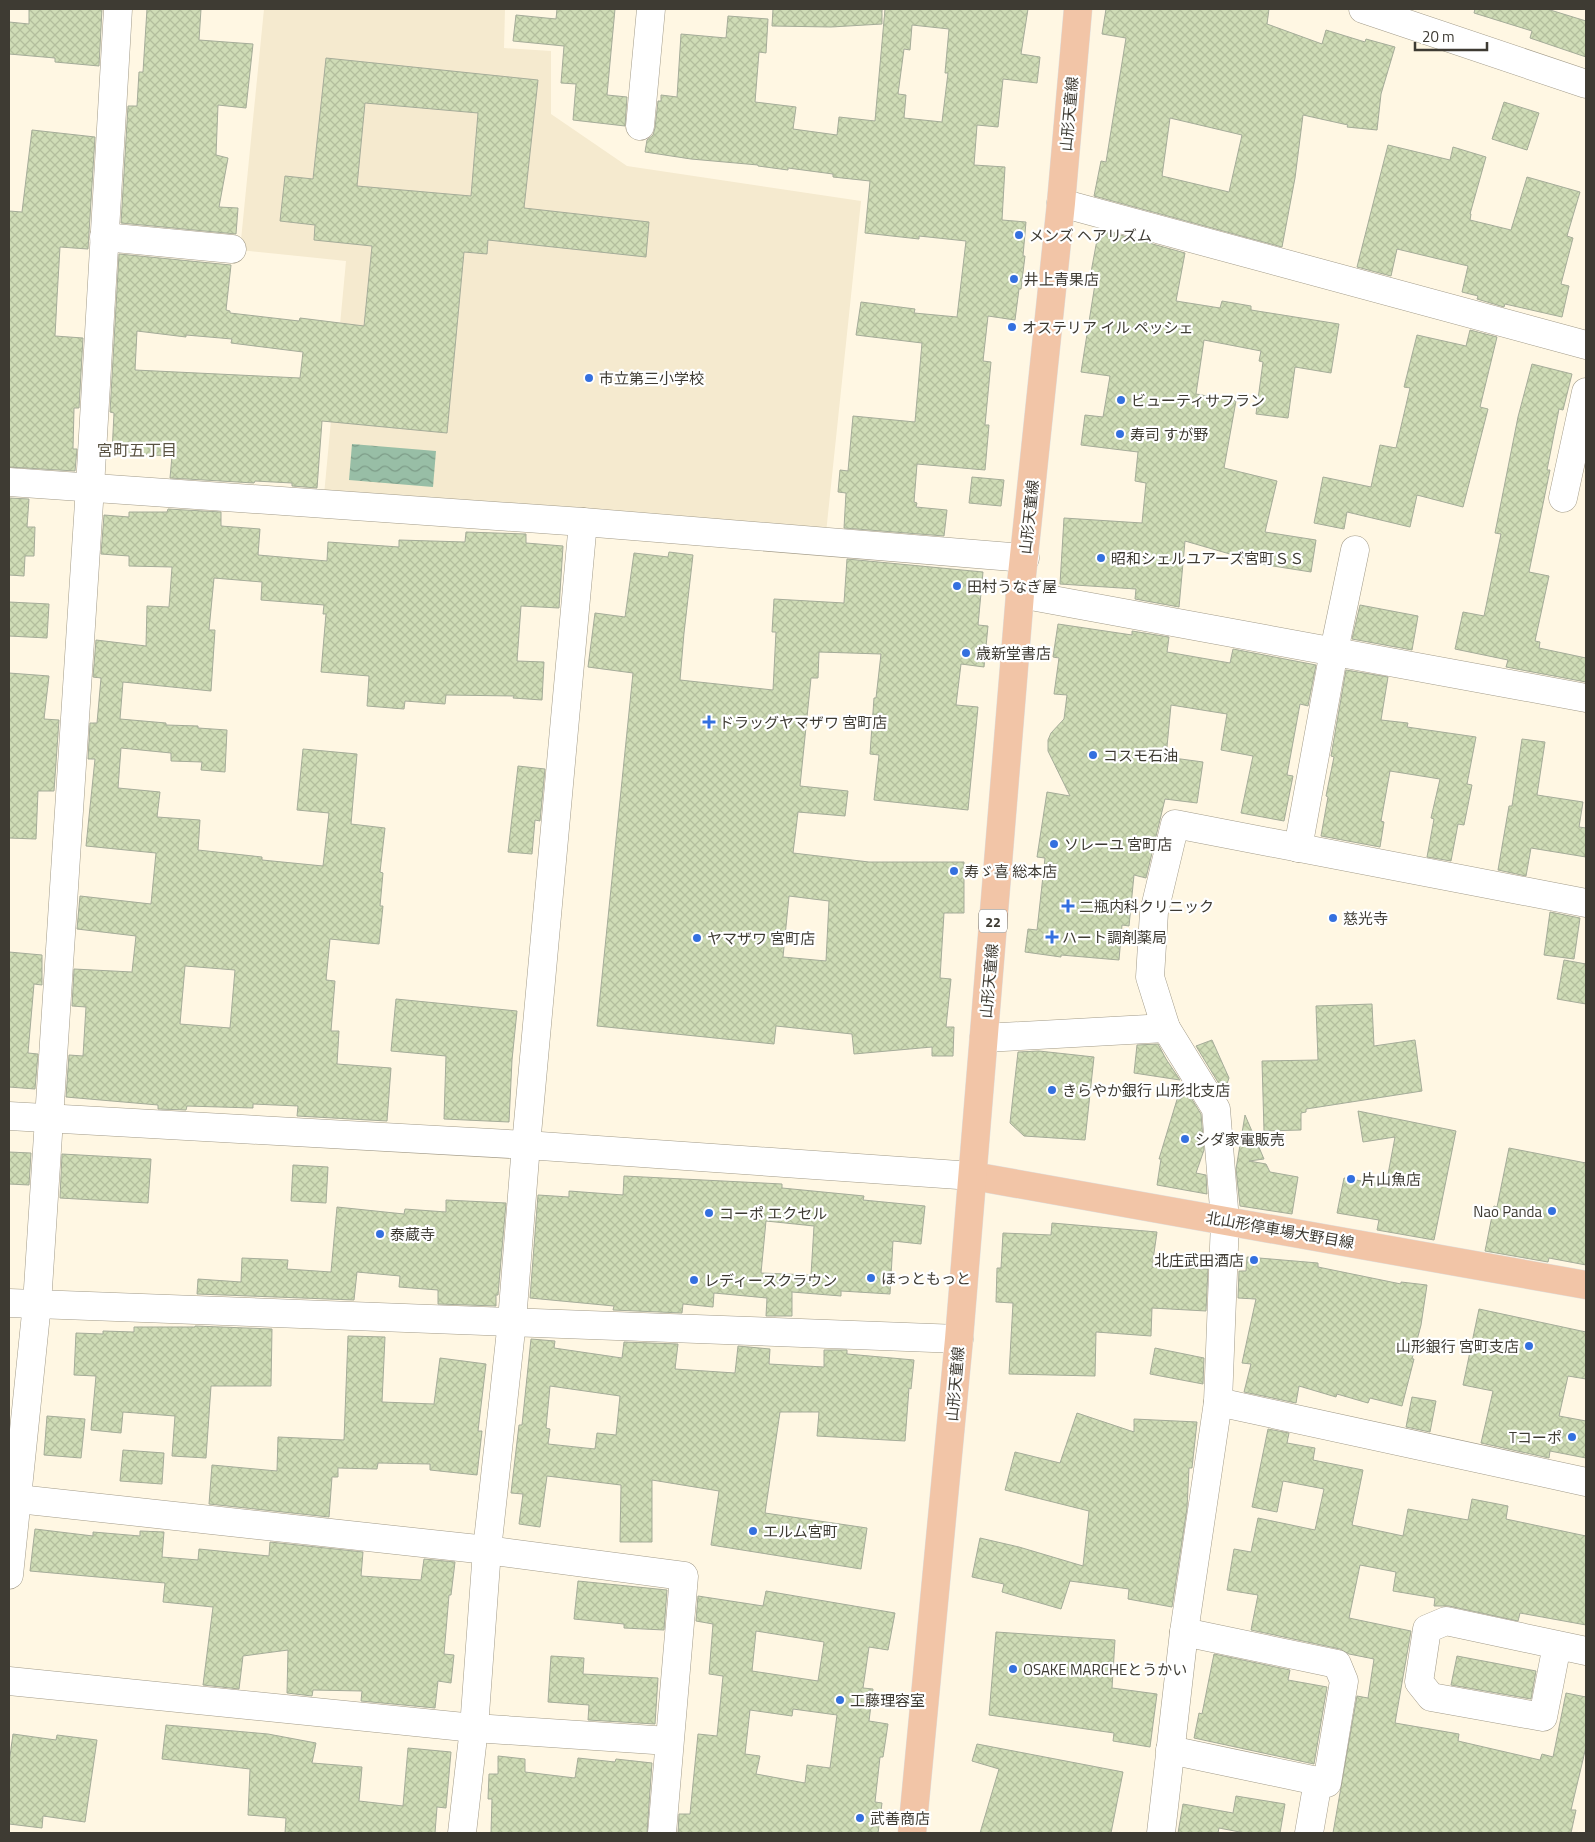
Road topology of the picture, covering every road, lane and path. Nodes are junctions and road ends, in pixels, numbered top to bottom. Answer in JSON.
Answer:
{"nodes":[{"id":1,"x":118,"y":9,"type":"edge"},
{"id":2,"x":651,"y":9,"type":"edge"},
{"id":3,"x":1078,"y":9,"type":"edge"},
{"id":4,"x":1363,"y":9,"type":"edge"},
{"id":5,"x":1586,"y":84,"type":"edge"},
{"id":6,"x":640,"y":126,"type":"dead end"},
{"id":7,"x":1061,"y":203,"type":"junction"},
{"id":8,"x":104,"y":237,"type":"junction"},
{"id":9,"x":232,"y":249,"type":"dead end"},
{"id":10,"x":1586,"y":345,"type":"edge"},
{"id":11,"x":1586,"y":392,"type":"edge"},
{"id":12,"x":9,"y":482,"type":"edge"},
{"id":13,"x":90,"y":487,"type":"junction"},
{"id":14,"x":1563,"y":498,"type":"dead end"},
{"id":15,"x":583,"y":522,"type":"junction"},
{"id":16,"x":1355,"y":550,"type":"dead end"},
{"id":17,"x":1025,"y":558,"type":"junction"},
{"id":18,"x":1020,"y":594,"type":"junction"},
{"id":19,"x":1334,"y":651,"type":"junction"},
{"id":20,"x":1586,"y":698,"type":"edge"},
{"id":21,"x":1298,"y":848,"type":"junction"},
{"id":22,"x":1586,"y":903,"type":"edge"},
{"id":23,"x":1166,"y":1028,"type":"junction"},
{"id":24,"x":984,"y":1038,"type":"junction"},
{"id":25,"x":9,"y":1116,"type":"edge"},
{"id":26,"x":50,"y":1119,"type":"junction"},
{"id":27,"x":526,"y":1145,"type":"junction"},
{"id":28,"x":973,"y":1176,"type":"junction"},
{"id":29,"x":1225,"y":1221,"type":"junction"},
{"id":30,"x":1586,"y":1285,"type":"edge"},
{"id":31,"x":9,"y":1303,"type":"edge"},
{"id":32,"x":37,"y":1304,"type":"junction"},
{"id":33,"x":512,"y":1321,"type":"junction"},
{"id":34,"x":959,"y":1339,"type":"junction"},
{"id":35,"x":1218,"y":1402,"type":"junction"},
{"id":36,"x":1586,"y":1482,"type":"edge"},
{"id":37,"x":13,"y":1498,"type":"edge"},
{"id":38,"x":487,"y":1550,"type":"junction"},
{"id":39,"x":9,"y":1575,"type":"edge"},
{"id":40,"x":1184,"y":1632,"type":"junction"},
{"id":41,"x":1557,"y":1645,"type":"junction"},
{"id":42,"x":1586,"y":1651,"type":"edge"},
{"id":43,"x":9,"y":1681,"type":"edge"},
{"id":44,"x":474,"y":1728,"type":"junction"},
{"id":45,"x":669,"y":1741,"type":"junction"},
{"id":46,"x":1170,"y":1750,"type":"junction"},
{"id":47,"x":1318,"y":1781,"type":"junction"},
{"id":48,"x":462,"y":1833,"type":"edge"},
{"id":49,"x":662,"y":1833,"type":"edge"},
{"id":50,"x":912,"y":1833,"type":"edge"},
{"id":51,"x":1160,"y":1833,"type":"edge"},
{"id":52,"x":1309,"y":1833,"type":"edge"}],
"edges":[{"from":1,"to":8,"type":"street"},
{"from":2,"to":6,"type":"street"},
{"from":3,"to":7,"type":"main road","name":"山形天童線","number":"22"},
{"from":4,"to":5,"type":"street"},
{"from":7,"to":10,"type":"street"},
{"from":7,"to":17,"type":"main road","name":"山形天童線","number":"22"},
{"from":8,"to":9,"type":"street"},
{"from":8,"to":13,"type":"street"},
{"from":11,"to":14,"type":"street"},
{"from":12,"to":13,"type":"street"},
{"from":13,"to":15,"type":"street"},
{"from":13,"to":26,"type":"street"},
{"from":15,"to":17,"type":"street"},
{"from":15,"to":27,"type":"street"},
{"from":16,"to":19,"type":"street"},
{"from":17,"to":18,"type":"main road","name":"山形天童線","number":"22"},
{"from":18,"to":19,"type":"street"},
{"from":18,"to":24,"type":"main road","name":"山形天童線","number":"22"},
{"from":19,"to":20,"type":"street"},
{"from":19,"to":21,"type":"street"},
{"from":21,"to":22,"type":"street"},
{"from":21,"to":23,"type":"street"},
{"from":23,"to":24,"type":"street"},
{"from":23,"to":29,"type":"street"},
{"from":24,"to":28,"type":"main road","name":"山形天童線","number":"22"},
{"from":25,"to":26,"type":"street"},
{"from":26,"to":27,"type":"street"},
{"from":26,"to":32,"type":"street"},
{"from":27,"to":28,"type":"street"},
{"from":27,"to":33,"type":"street"},
{"from":28,"to":29,"type":"main road","name":"北山形停車場大野目線"},
{"from":28,"to":34,"type":"main road","name":"山形天童線","number":"22"},
{"from":29,"to":30,"type":"main road","name":"北山形停車場大野目線"},
{"from":29,"to":35,"type":"street"},
{"from":31,"to":32,"type":"street"},
{"from":32,"to":33,"type":"street"},
{"from":32,"to":37,"type":"street"},
{"from":33,"to":34,"type":"street"},
{"from":33,"to":38,"type":"street"},
{"from":34,"to":50,"type":"main road","name":"山形天童線","number":"22"},
{"from":35,"to":36,"type":"street"},
{"from":35,"to":40,"type":"street"},
{"from":37,"to":38,"type":"street"},
{"from":37,"to":39,"type":"street"},
{"from":38,"to":44,"type":"street"},
{"from":38,"to":45,"type":"street"},
{"from":40,"to":46,"type":"street"},
{"from":40,"to":47,"type":"street"},
{"from":41,"to":41,"type":"street"},
{"from":41,"to":42,"type":"street"},
{"from":43,"to":44,"type":"street"},
{"from":44,"to":45,"type":"street"},
{"from":44,"to":48,"type":"street"},
{"from":45,"to":49,"type":"street"},
{"from":46,"to":47,"type":"street"},
{"from":46,"to":51,"type":"street"},
{"from":47,"to":52,"type":"street"}]}
